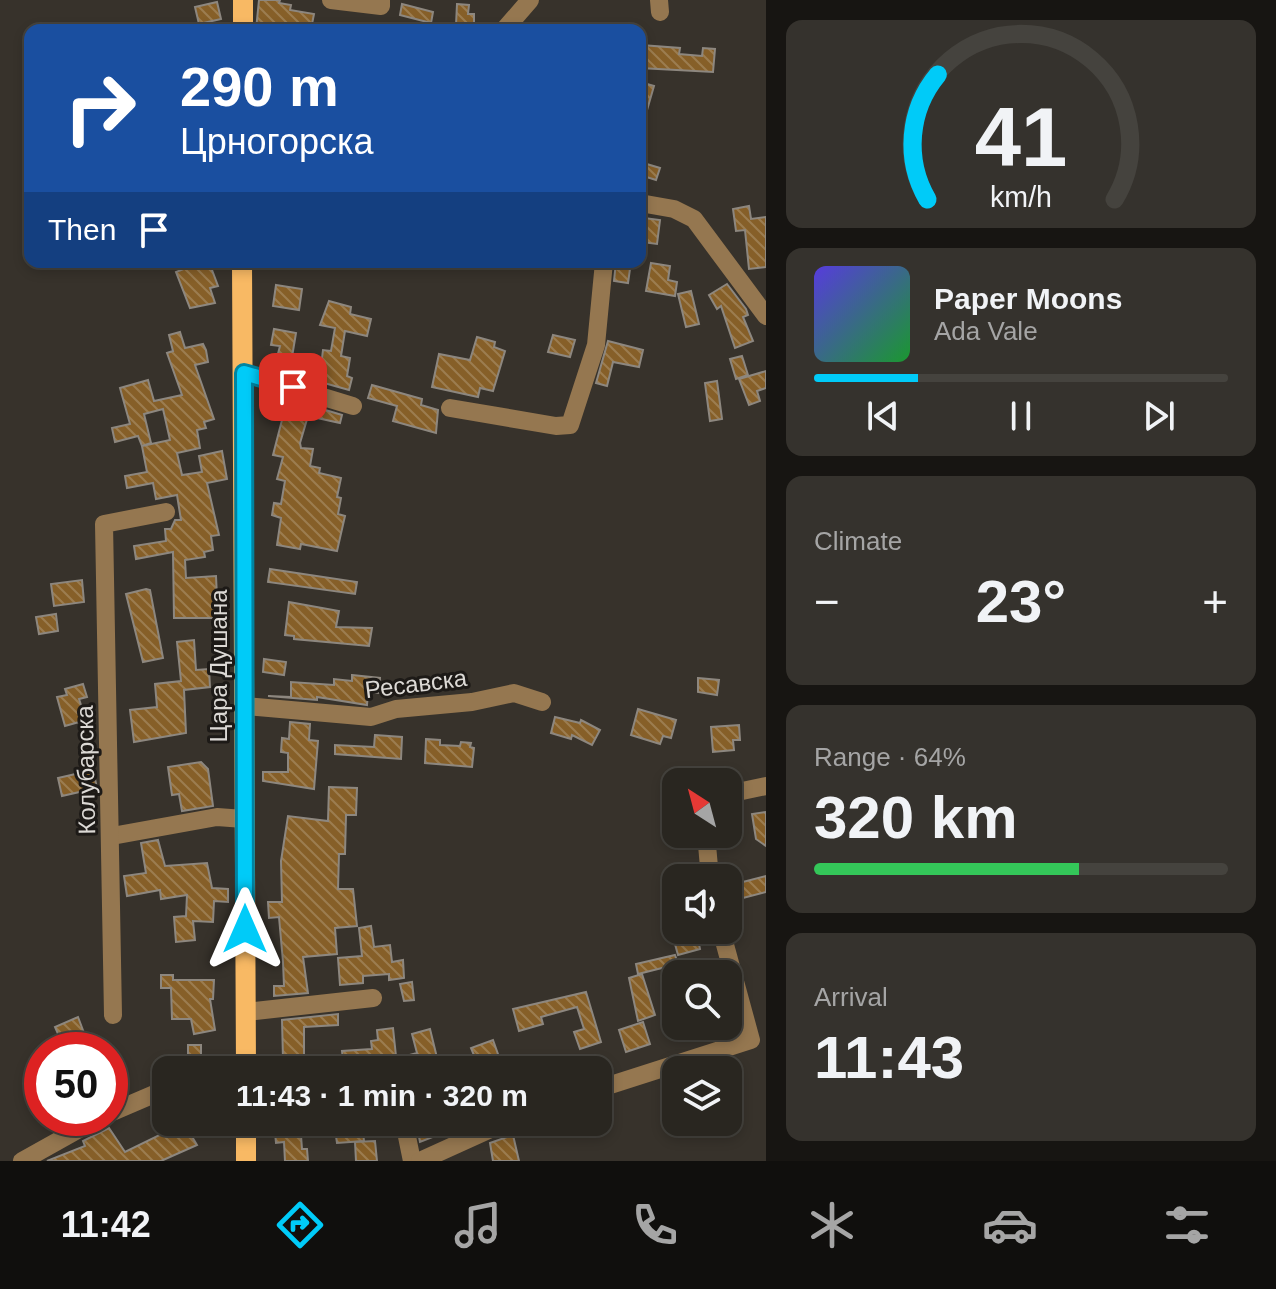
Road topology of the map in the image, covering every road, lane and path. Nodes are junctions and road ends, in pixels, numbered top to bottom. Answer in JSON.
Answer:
{"nodes":[{"id":1,"x":243,"y":0,"type":"edge"},
{"id":2,"x":331,"y":0,"type":"edge"},
{"id":3,"x":381,"y":0,"type":"edge"},
{"id":4,"x":530,"y":0,"type":"edge"},
{"id":5,"x":243,"y":24,"type":"edge"},
{"id":6,"x":509,"y":24,"type":"edge"},
{"id":7,"x":646,"y":204,"type":"edge"},
{"id":8,"x":242,"y":268,"type":"edge"},
{"id":9,"x":603,"y":268,"type":"edge"},
{"id":10,"x":766,"y":316,"type":"edge"},
{"id":11,"x":244,"y":373,"type":"junction"},
{"id":12,"x":353,"y":406,"type":"dead end"},
{"id":13,"x":450,"y":408,"type":"dead end"},
{"id":14,"x":166,"y":512,"type":"dead end"},
{"id":15,"x":542,"y":702,"type":"dead end"},
{"id":16,"x":245,"y":706,"type":"junction"},
{"id":17,"x":766,"y":786,"type":"edge"},
{"id":18,"x":742,"y":791,"type":"edge"},
{"id":19,"x":244,"y":819,"type":"junction"},
{"id":20,"x":112,"y":836,"type":"junction"},
{"id":21,"x":725,"y":944,"type":"edge"},
{"id":22,"x":373,"y":998,"type":"dead end"},
{"id":23,"x":246,"y":1012,"type":"junction"},
{"id":24,"x":113,"y":1015,"type":"dead end"},
{"id":25,"x":246,"y":1056,"type":"edge"},
{"id":26,"x":612,"y":1085,"type":"edge"},
{"id":27,"x":152,"y":1095,"type":"edge"},
{"id":28,"x":128,"y":1105,"type":"edge"},
{"id":29,"x":67,"y":1136,"type":"edge"},
{"id":30,"x":246,"y":1136,"type":"edge"},
{"id":31,"x":407,"y":1136,"type":"edge"},
{"id":32,"x":475,"y":1136,"type":"edge"},
{"id":33,"x":22,"y":1161,"type":"edge"},
{"id":34,"x":246,"y":1161,"type":"edge"},
{"id":35,"x":412,"y":1161,"type":"edge"},
{"id":36,"x":420,"y":1161,"type":"edge"}],
"edges":[{"from":1,"to":5,"type":"main road"},
{"from":2,"to":3,"type":"street"},
{"from":4,"to":6,"type":"street"},
{"from":7,"to":10,"type":"street"},
{"from":8,"to":11,"type":"main road","name":"Цара Душана"},
{"from":9,"to":13,"type":"street"},
{"from":11,"to":12,"type":"street"},
{"from":11,"to":16,"type":"main road","name":"Цара Душана"},
{"from":14,"to":20,"type":"street","name":"Колубарска"},
{"from":15,"to":16,"type":"street","name":"Ресавска"},
{"from":16,"to":19,"type":"main road","name":"Цара Душана"},
{"from":17,"to":18,"type":"street"},
{"from":19,"to":20,"type":"street"},
{"from":19,"to":23,"type":"main road","name":"Цара Душана"},
{"from":20,"to":24,"type":"street","name":"Колубарска"},
{"from":21,"to":26,"type":"street"},
{"from":22,"to":23,"type":"street"},
{"from":23,"to":25,"type":"main road","name":"Цара Душана"},
{"from":27,"to":28,"type":"street"},
{"from":29,"to":33,"type":"street"},
{"from":30,"to":34,"type":"main road"},
{"from":31,"to":35,"type":"street"},
{"from":32,"to":36,"type":"street"}]}
